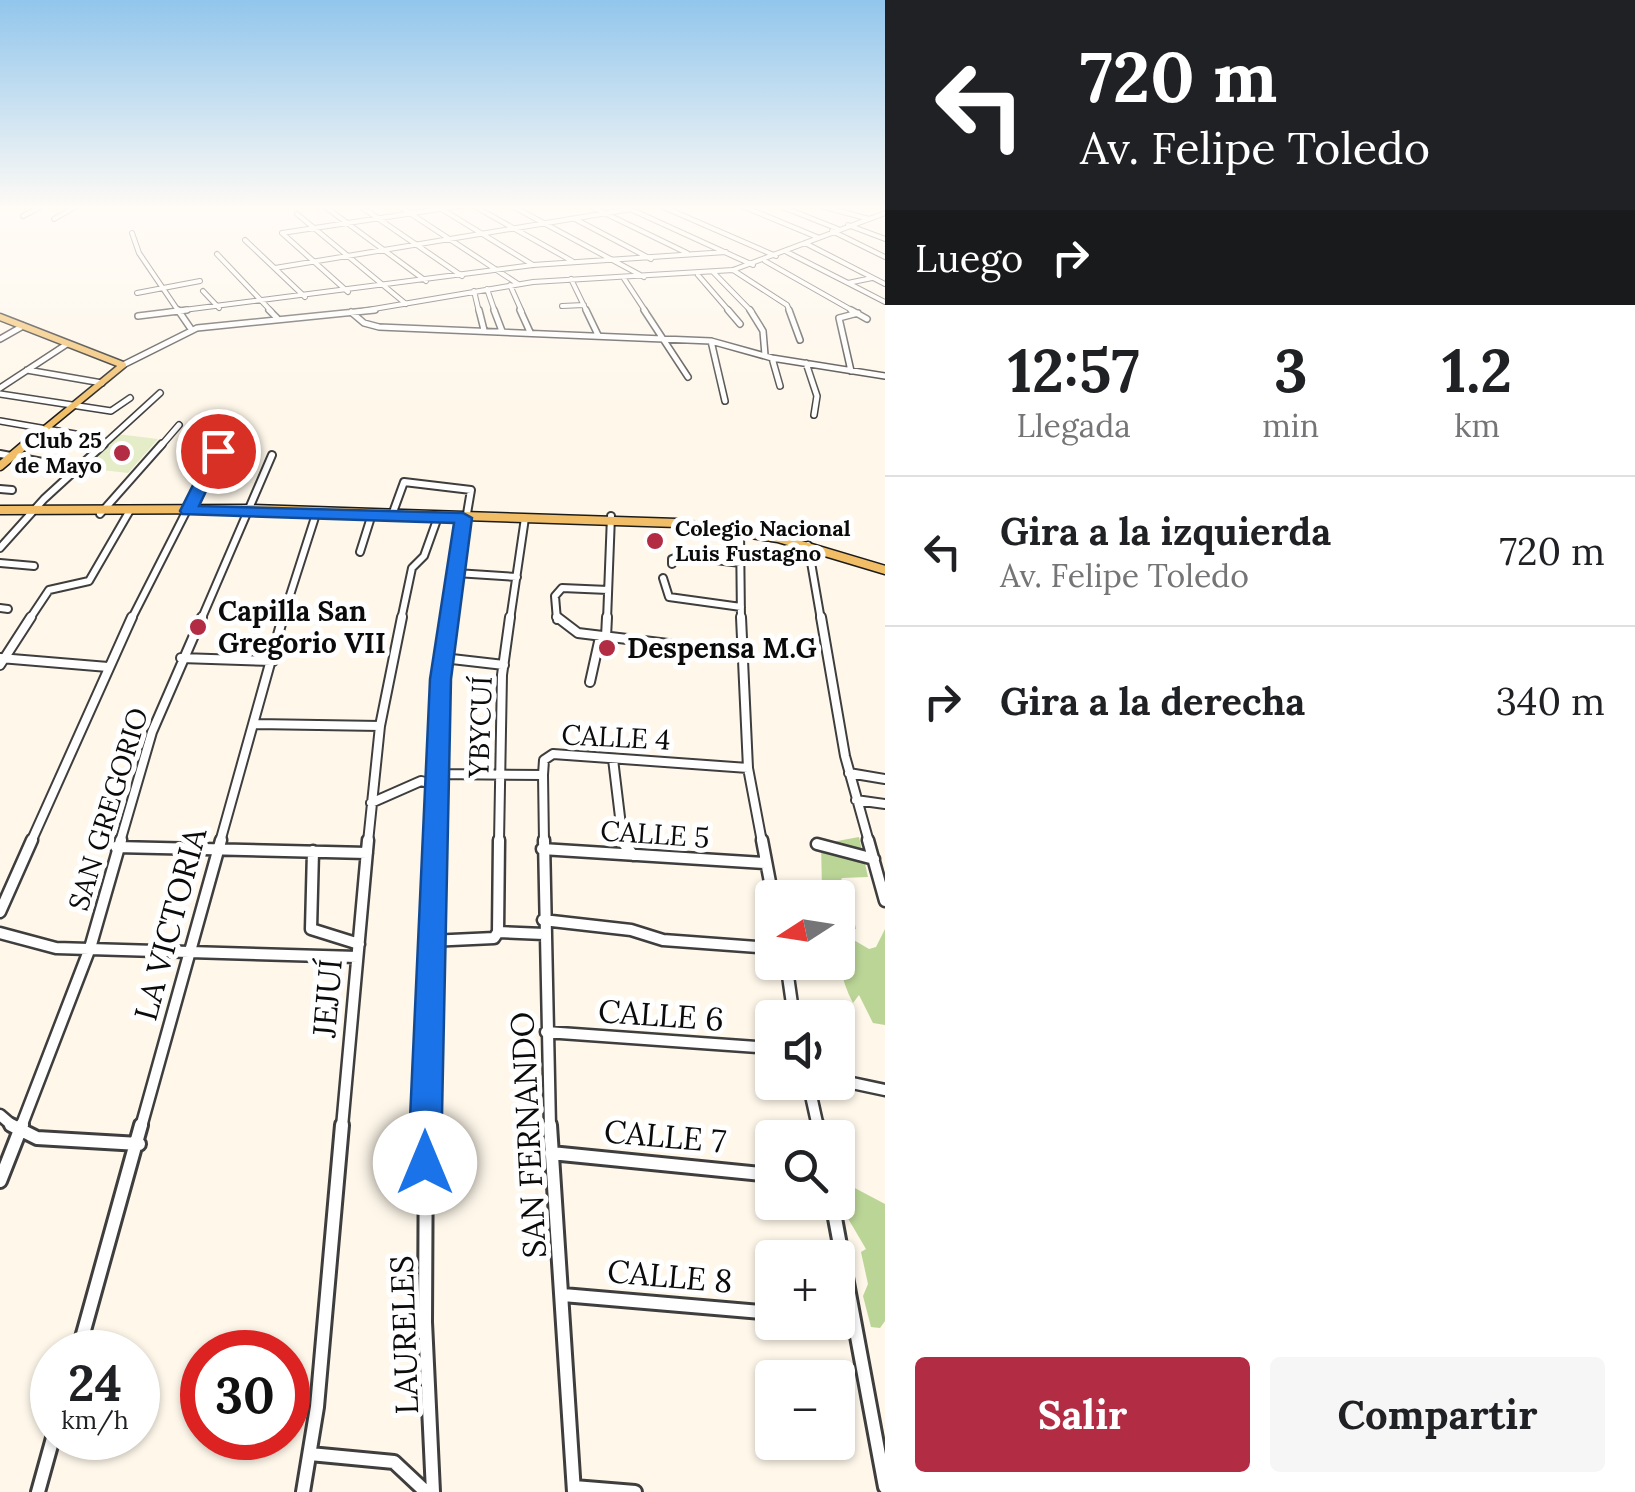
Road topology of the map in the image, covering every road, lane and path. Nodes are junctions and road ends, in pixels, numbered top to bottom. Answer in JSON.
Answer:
{"nodes":[{"id":1,"x":155,"y":276,"type":"edge"},
{"id":2,"x":238,"y":276,"type":"edge"},
{"id":3,"x":283,"y":276,"type":"edge"},
{"id":4,"x":329,"y":276,"type":"edge"},
{"id":5,"x":371,"y":276,"type":"edge"},
{"id":6,"x":419,"y":276,"type":"edge"},
{"id":7,"x":462,"y":276,"type":"edge"},
{"id":8,"x":507,"y":276,"type":"edge"},
{"id":9,"x":669,"y":276,"type":"edge"},
{"id":10,"x":699,"y":276,"type":"edge"},
{"id":11,"x":717,"y":276,"type":"edge"},
{"id":12,"x":742,"y":276,"type":"edge"},
{"id":13,"x":792,"y":276,"type":"edge"},
{"id":14,"x":833,"y":276,"type":"edge"},
{"id":15,"x":868,"y":276,"type":"edge"},
{"id":16,"x":644,"y":277,"type":"joint"},
{"id":17,"x":572,"y":278,"type":"junction"},
{"id":18,"x":623,"y":278,"type":"junction"},
{"id":19,"x":872,"y":278,"type":"junction"},
{"id":20,"x":200,"y":281,"type":"dead end"},
{"id":21,"x":426,"y":281,"type":"junction"},
{"id":22,"x":848,"y":283,"type":"junction"},
{"id":23,"x":518,"y":284,"type":"junction"},
{"id":24,"x":885,"y":284,"type":"edge"},
{"id":25,"x":510,"y":285,"type":"junction"},
{"id":26,"x":387,"y":288,"type":"junction"},
{"id":27,"x":487,"y":288,"type":"junction"},
{"id":28,"x":162,"y":289,"type":"junction"},
{"id":29,"x":203,"y":290,"type":"dead end"},
{"id":30,"x":474,"y":291,"type":"junction"},
{"id":31,"x":348,"y":292,"type":"junction"},
{"id":32,"x":137,"y":293,"type":"dead end"},
{"id":33,"x":305,"y":297,"type":"junction"},
{"id":34,"x":264,"y":302,"type":"junction"},
{"id":35,"x":885,"y":302,"type":"edge"},
{"id":36,"x":407,"y":304,"type":"junction"},
{"id":37,"x":584,"y":305,"type":"junction"},
{"id":38,"x":562,"y":306,"type":"dead end"},
{"id":39,"x":220,"y":308,"type":"junction"},
{"id":40,"x":351,"y":312,"type":"junction"},
{"id":41,"x":177,"y":313,"type":"junction"},
{"id":42,"x":858,"y":313,"type":"junction"},
{"id":43,"x":138,"y":316,"type":"dead end"},
{"id":44,"x":0,"y":317,"type":"edge"},
{"id":45,"x":277,"y":318,"type":"junction"},
{"id":46,"x":867,"y":319,"type":"dead end"},
{"id":47,"x":740,"y":324,"type":"dead end"},
{"id":48,"x":23,"y":326,"type":"junction"},
{"id":49,"x":484,"y":330,"type":"junction"},
{"id":50,"x":187,"y":331,"type":"junction"},
{"id":51,"x":502,"y":331,"type":"junction"},
{"id":52,"x":530,"y":332,"type":"junction"},
{"id":53,"x":598,"y":335,"type":"junction"},
{"id":54,"x":663,"y":337,"type":"junction"},
{"id":55,"x":0,"y":338,"type":"edge"},
{"id":56,"x":800,"y":340,"type":"dead end"},
{"id":57,"x":710,"y":341,"type":"junction"},
{"id":58,"x":67,"y":344,"type":"junction"},
{"id":59,"x":768,"y":356,"type":"junction"},
{"id":60,"x":806,"y":364,"type":"junction"},
{"id":61,"x":123,"y":365,"type":"junction"},
{"id":62,"x":27,"y":370,"type":"junction"},
{"id":63,"x":850,"y":371,"type":"junction"},
{"id":64,"x":885,"y":376,"type":"edge"},
{"id":65,"x":688,"y":377,"type":"dead end"},
{"id":66,"x":102,"y":382,"type":"junction"},
{"id":67,"x":780,"y":386,"type":"dead end"},
{"id":68,"x":0,"y":391,"type":"edge"},
{"id":69,"x":160,"y":392,"type":"dead end"},
{"id":70,"x":130,"y":398,"type":"dead end"},
{"id":71,"x":725,"y":401,"type":"dead end"},
{"id":72,"x":75,"y":405,"type":"junction"},
{"id":73,"x":814,"y":415,"type":"dead end"},
{"id":74,"x":0,"y":422,"type":"edge"},
{"id":75,"x":179,"y":425,"type":"dead end"},
{"id":76,"x":45,"y":430,"type":"junction"},
{"id":77,"x":81,"y":436,"type":"dead end"},
{"id":78,"x":218,"y":451,"type":"dead end"},
{"id":79,"x":0,"y":454,"type":"edge"},
{"id":80,"x":11,"y":456,"type":"junction"},
{"id":81,"x":272,"y":456,"type":"dead end"},
{"id":82,"x":53,"y":464,"type":"dead end"},
{"id":83,"x":0,"y":466,"type":"edge"},
{"id":84,"x":0,"y":489,"type":"edge"},
{"id":85,"x":12,"y":490,"type":"dead end"},
{"id":86,"x":245,"y":509,"type":"junction"},
{"id":87,"x":0,"y":510,"type":"edge"},
{"id":88,"x":188,"y":511,"type":"junction"},
{"id":89,"x":317,"y":511,"type":"junction"},
{"id":90,"x":30,"y":512,"type":"junction"},
{"id":91,"x":129,"y":512,"type":"junction"},
{"id":92,"x":100,"y":514,"type":"junction"},
{"id":93,"x":372,"y":514,"type":"junction"},
{"id":94,"x":392,"y":515,"type":"junction"},
{"id":95,"x":611,"y":516,"type":"junction"},
{"id":96,"x":438,"y":517,"type":"junction"},
{"id":97,"x":463,"y":518,"type":"junction"},
{"id":98,"x":525,"y":518,"type":"junction"},
{"id":99,"x":740,"y":531,"type":"junction"},
{"id":100,"x":808,"y":545,"type":"junction"},
{"id":101,"x":0,"y":548,"type":"edge"},
{"id":102,"x":360,"y":552,"type":"dead end"},
{"id":103,"x":0,"y":563,"type":"edge"},
{"id":104,"x":672,"y":564,"type":"dead end"},
{"id":105,"x":741,"y":564,"type":"junction"},
{"id":106,"x":34,"y":566,"type":"dead end"},
{"id":107,"x":885,"y":570,"type":"edge"},
{"id":108,"x":456,"y":573,"type":"junction"},
{"id":109,"x":517,"y":578,"type":"junction"},
{"id":110,"x":663,"y":578,"type":"dead end"},
{"id":111,"x":608,"y":590,"type":"junction"},
{"id":112,"x":741,"y":607,"type":"junction"},
{"id":113,"x":603,"y":637,"type":"junction"},
{"id":114,"x":742,"y":653,"type":"junction"},
{"id":115,"x":181,"y":658,"type":"junction"},
{"id":116,"x":443,"y":658,"type":"junction"},
{"id":117,"x":1,"y":661,"type":"edge"},
{"id":118,"x":273,"y":661,"type":"junction"},
{"id":119,"x":504,"y":665,"type":"junction"},
{"id":120,"x":108,"y":668,"type":"junction"},
{"id":121,"x":590,"y":682,"type":"dead end"},
{"id":122,"x":256,"y":724,"type":"junction"},
{"id":123,"x":380,"y":726,"type":"junction"},
{"id":124,"x":613,"y":759,"type":"junction"},
{"id":125,"x":544,"y":760,"type":"junction"},
{"id":126,"x":748,"y":768,"type":"junction"},
{"id":127,"x":849,"y":773,"type":"junction"},
{"id":128,"x":500,"y":774,"type":"junction"},
{"id":129,"x":528,"y":774,"type":"junction"},
{"id":130,"x":543,"y":775,"type":"junction"},
{"id":131,"x":885,"y":779,"type":"edge"},
{"id":132,"x":437,"y":780,"type":"junction"},
{"id":133,"x":856,"y":800,"type":"junction"},
{"id":134,"x":371,"y":803,"type":"junction"},
{"id":135,"x":885,"y":804,"type":"edge"},
{"id":136,"x":817,"y":844,"type":"dead end"},
{"id":137,"x":116,"y":847,"type":"junction"},
{"id":138,"x":218,"y":849,"type":"junction"},
{"id":139,"x":542,"y":849,"type":"junction"},
{"id":140,"x":313,"y":852,"type":"junction"},
{"id":141,"x":367,"y":853,"type":"junction"},
{"id":142,"x":634,"y":856,"type":"junction"},
{"id":143,"x":874,"y":859,"type":"junction"},
{"id":144,"x":765,"y":863,"type":"junction"},
{"id":145,"x":768,"y":880,"type":"edge"},
{"id":146,"x":885,"y":901,"type":"edge"},
{"id":147,"x":2,"y":906,"type":"edge"},
{"id":148,"x":544,"y":920,"type":"junction"},
{"id":149,"x":0,"y":933,"type":"edge"},
{"id":150,"x":544,"y":934,"type":"junction"},
{"id":151,"x":496,"y":935,"type":"junction"},
{"id":152,"x":430,"y":941,"type":"junction"},
{"id":153,"x":755,"y":947,"type":"edge"},
{"id":154,"x":90,"y":948,"type":"junction"},
{"id":155,"x":358,"y":950,"type":"junction"},
{"id":156,"x":188,"y":952,"type":"junction"},
{"id":157,"x":546,"y":1032,"type":"junction"},
{"id":158,"x":755,"y":1047,"type":"edge"},
{"id":159,"x":855,"y":1084,"type":"edge"},
{"id":160,"x":885,"y":1090,"type":"edge"},
{"id":161,"x":0,"y":1116,"type":"edge"},
{"id":162,"x":20,"y":1133,"type":"junction"},
{"id":163,"x":139,"y":1144,"type":"junction"},
{"id":164,"x":551,"y":1153,"type":"junction"},
{"id":165,"x":755,"y":1172,"type":"edge"},
{"id":166,"x":0,"y":1181,"type":"edge"},
{"id":167,"x":563,"y":1294,"type":"junction"},
{"id":168,"x":755,"y":1311,"type":"edge"},
{"id":169,"x":855,"y":1325,"type":"edge"},
{"id":170,"x":84,"y":1330,"type":"edge"},
{"id":171,"x":310,"y":1454,"type":"joint"},
{"id":172,"x":47,"y":1460,"type":"edge"},
{"id":173,"x":309,"y":1460,"type":"edge"},
{"id":174,"x":885,"y":1488,"type":"edge"},
{"id":175,"x":574,"y":1489,"type":"edge"},
{"id":176,"x":38,"y":1492,"type":"edge"},
{"id":177,"x":303,"y":1492,"type":"edge"},
{"id":178,"x":429,"y":1492,"type":"edge"},
{"id":179,"x":635,"y":1492,"type":"edge"}],
"edges":[{"from":1,"to":28,"type":"street"},
{"from":2,"to":34,"type":"street"},
{"from":3,"to":33,"type":"street"},
{"from":4,"to":31,"type":"street"},
{"from":5,"to":26,"type":"street"},
{"from":6,"to":21,"type":"street"},
{"from":7,"to":21,"type":"street"},
{"from":8,"to":23,"type":"street"},
{"from":9,"to":16,"type":"street"},
{"from":10,"to":47,"type":"street"},
{"from":11,"to":59,"type":"street"},
{"from":12,"to":56,"type":"street"},
{"from":13,"to":42,"type":"street"},
{"from":14,"to":22,"type":"street"},
{"from":15,"to":19,"type":"street"},
{"from":16,"to":18,"type":"street"},
{"from":17,"to":18,"type":"street"},
{"from":17,"to":23,"type":"street"},
{"from":17,"to":37,"type":"street"},
{"from":18,"to":54,"type":"street"},
{"from":19,"to":22,"type":"street"},
{"from":19,"to":24,"type":"street"},
{"from":20,"to":28,"type":"street"},
{"from":21,"to":26,"type":"street"},
{"from":22,"to":35,"type":"street"},
{"from":23,"to":25,"type":"street"},
{"from":25,"to":27,"type":"street"},
{"from":25,"to":52,"type":"street"},
{"from":26,"to":31,"type":"street"},
{"from":26,"to":36,"type":"street"},
{"from":27,"to":30,"type":"street"},
{"from":27,"to":51,"type":"street"},
{"from":28,"to":32,"type":"street"},
{"from":28,"to":41,"type":"street"},
{"from":29,"to":39,"type":"street"},
{"from":30,"to":36,"type":"street"},
{"from":30,"to":49,"type":"street"},
{"from":31,"to":33,"type":"street"},
{"from":33,"to":34,"type":"street"},
{"from":34,"to":39,"type":"street"},
{"from":34,"to":45,"type":"street"},
{"from":36,"to":40,"type":"street"},
{"from":37,"to":38,"type":"street"},
{"from":37,"to":53,"type":"street"},
{"from":39,"to":41,"type":"street"},
{"from":40,"to":45,"type":"street"},
{"from":40,"to":49,"type":"street"},
{"from":41,"to":43,"type":"street"},
{"from":41,"to":50,"type":"street"},
{"from":42,"to":46,"type":"street"},
{"from":42,"to":63,"type":"street"},
{"from":44,"to":48,"type":"main road"},
{"from":45,"to":50,"type":"street"},
{"from":48,"to":55,"type":"street"},
{"from":48,"to":58,"type":"main road"},
{"from":49,"to":51,"type":"street"},
{"from":50,"to":61,"type":"street"},
{"from":51,"to":52,"type":"street"},
{"from":52,"to":53,"type":"street"},
{"from":53,"to":54,"type":"street"},
{"from":54,"to":57,"type":"street"},
{"from":54,"to":65,"type":"street"},
{"from":57,"to":59,"type":"street"},
{"from":57,"to":71,"type":"street"},
{"from":58,"to":61,"type":"main road"},
{"from":58,"to":62,"type":"street"},
{"from":59,"to":60,"type":"street"},
{"from":59,"to":67,"type":"street"},
{"from":60,"to":63,"type":"street"},
{"from":60,"to":73,"type":"street"},
{"from":61,"to":66,"type":"main road"},
{"from":62,"to":66,"type":"street"},
{"from":62,"to":68,"type":"street"},
{"from":63,"to":64,"type":"street"},
{"from":66,"to":72,"type":"main road"},
{"from":68,"to":72,"type":"street"},
{"from":69,"to":90,"type":"street"},
{"from":70,"to":72,"type":"street"},
{"from":72,"to":76,"type":"main road"},
{"from":74,"to":76,"type":"street"},
{"from":75,"to":92,"type":"street"},
{"from":76,"to":77,"type":"street"},
{"from":76,"to":80,"type":"main road"},
{"from":78,"to":88,"type":"street"},
{"from":79,"to":80,"type":"street"},
{"from":80,"to":82,"type":"street"},
{"from":80,"to":83,"type":"main road"},
{"from":81,"to":86,"type":"street","name":"SAN GREGORIO"},
{"from":84,"to":85,"type":"street"},
{"from":86,"to":88,"type":"main road"},
{"from":86,"to":89,"type":"main road"},
{"from":86,"to":115,"type":"street","name":"SAN GREGORIO"},
{"from":87,"to":90,"type":"main road"},
{"from":88,"to":91,"type":"main road"},
{"from":88,"to":120,"type":"street"},
{"from":89,"to":93,"type":"main road"},
{"from":89,"to":118,"type":"street","name":"LA VICTORIA"},
{"from":90,"to":92,"type":"main road"},
{"from":90,"to":101,"type":"street"},
{"from":91,"to":92,"type":"main road"},
{"from":91,"to":117,"type":"street"},
{"from":93,"to":94,"type":"main road"},
{"from":93,"to":102,"type":"street"},
{"from":94,"to":96,"type":"main road"},
{"from":94,"to":97,"type":"street"},
{"from":95,"to":98,"type":"main road"},
{"from":95,"to":99,"type":"main road"},
{"from":95,"to":111,"type":"street"},
{"from":96,"to":97,"type":"main road"},
{"from":96,"to":123,"type":"street","name":"JEJUÍ"},
{"from":97,"to":98,"type":"main road"},
{"from":97,"to":108,"type":"street","name":"LAURELES"},
{"from":98,"to":109,"type":"street","name":"YBYCUÍ"},
{"from":99,"to":100,"type":"main road"},
{"from":99,"to":105,"type":"street"},
{"from":100,"to":107,"type":"main road"},
{"from":100,"to":127,"type":"street"},
{"from":103,"to":106,"type":"street"},
{"from":104,"to":105,"type":"street"},
{"from":105,"to":112,"type":"street"},
{"from":108,"to":109,"type":"street"},
{"from":108,"to":116,"type":"street","name":"LAURELES"},
{"from":109,"to":119,"type":"street","name":"YBYCUÍ"},
{"from":110,"to":112,"type":"street"},
{"from":111,"to":113,"type":"street"},
{"from":111,"to":113,"type":"street"},
{"from":112,"to":114,"type":"street"},
{"from":113,"to":114,"type":"street"},
{"from":113,"to":121,"type":"street"},
{"from":114,"to":126,"type":"street"},
{"from":115,"to":118,"type":"street"},
{"from":115,"to":137,"type":"street","name":"SAN GREGORIO"},
{"from":116,"to":119,"type":"street"},
{"from":116,"to":132,"type":"street","name":"LAURELES"},
{"from":117,"to":120,"type":"street"},
{"from":118,"to":122,"type":"street","name":"LA VICTORIA"},
{"from":119,"to":128,"type":"street","name":"YBYCUÍ"},
{"from":120,"to":147,"type":"street"},
{"from":122,"to":123,"type":"street"},
{"from":122,"to":138,"type":"street","name":"LA VICTORIA"},
{"from":123,"to":134,"type":"street","name":"JEJUÍ"},
{"from":124,"to":125,"type":"street","name":"CALLE 4"},
{"from":124,"to":126,"type":"street","name":"CALLE 4"},
{"from":124,"to":142,"type":"street"},
{"from":125,"to":129,"type":"street"},
{"from":125,"to":130,"type":"street","name":"CALLE 4"},
{"from":126,"to":144,"type":"street"},
{"from":127,"to":131,"type":"street"},
{"from":127,"to":133,"type":"street"},
{"from":128,"to":129,"type":"street","name":"CALLE 4"},
{"from":128,"to":132,"type":"street","name":"CALLE 4"},
{"from":128,"to":151,"type":"street","name":"YBYCUÍ"},
{"from":129,"to":130,"type":"street","name":"CALLE 4"},
{"from":130,"to":139,"type":"street","name":"SAN FERNANDO"},
{"from":132,"to":134,"type":"street","name":"CALLE 4"},
{"from":132,"to":152,"type":"street","name":"LAURELES"},
{"from":133,"to":135,"type":"street"},
{"from":133,"to":143,"type":"street"},
{"from":134,"to":141,"type":"street","name":"JEJUÍ"},
{"from":136,"to":143,"type":"street"},
{"from":137,"to":138,"type":"street"},
{"from":137,"to":154,"type":"street","name":"SAN GREGORIO"},
{"from":138,"to":140,"type":"street"},
{"from":138,"to":156,"type":"street","name":"LA VICTORIA"},
{"from":139,"to":142,"type":"street","name":"CALLE 5"},
{"from":139,"to":148,"type":"street","name":"SAN FERNANDO"},
{"from":140,"to":141,"type":"street"},
{"from":140,"to":155,"type":"street"},
{"from":141,"to":155,"type":"street","name":"JEJUÍ"},
{"from":142,"to":144,"type":"street","name":"CALLE 5"},
{"from":143,"to":146,"type":"street"},
{"from":144,"to":145,"type":"street"},
{"from":148,"to":150,"type":"street","name":"SAN FERNANDO"},
{"from":148,"to":153,"type":"street"},
{"from":149,"to":154,"type":"street"},
{"from":150,"to":151,"type":"street"},
{"from":150,"to":157,"type":"street","name":"SAN FERNANDO"},
{"from":151,"to":152,"type":"street"},
{"from":152,"to":178,"type":"street","name":"LAURELES"},
{"from":154,"to":156,"type":"street"},
{"from":154,"to":162,"type":"street","name":"SAN GREGORIO"},
{"from":155,"to":156,"type":"street"},
{"from":155,"to":171,"type":"street","name":"JEJUÍ"},
{"from":156,"to":163,"type":"street","name":"LA VICTORIA"},
{"from":157,"to":158,"type":"street","name":"CALLE 6"},
{"from":157,"to":164,"type":"street","name":"SAN FERNANDO"},
{"from":159,"to":160,"type":"street"},
{"from":161,"to":162,"type":"street"},
{"from":162,"to":163,"type":"street"},
{"from":162,"to":166,"type":"street","name":"SAN GREGORIO"},
{"from":163,"to":170,"type":"street","name":"LA VICTORIA"},
{"from":164,"to":165,"type":"street","name":"CALLE 7"},
{"from":164,"to":167,"type":"street","name":"SAN FERNANDO"},
{"from":167,"to":168,"type":"street","name":"CALLE 8"},
{"from":167,"to":175,"type":"street","name":"SAN FERNANDO"},
{"from":169,"to":174,"type":"street"},
{"from":171,"to":178,"type":"street"},
{"from":172,"to":176,"type":"street"},
{"from":173,"to":177,"type":"street","name":"JEJUÍ"},
{"from":175,"to":179,"type":"street"}]}
